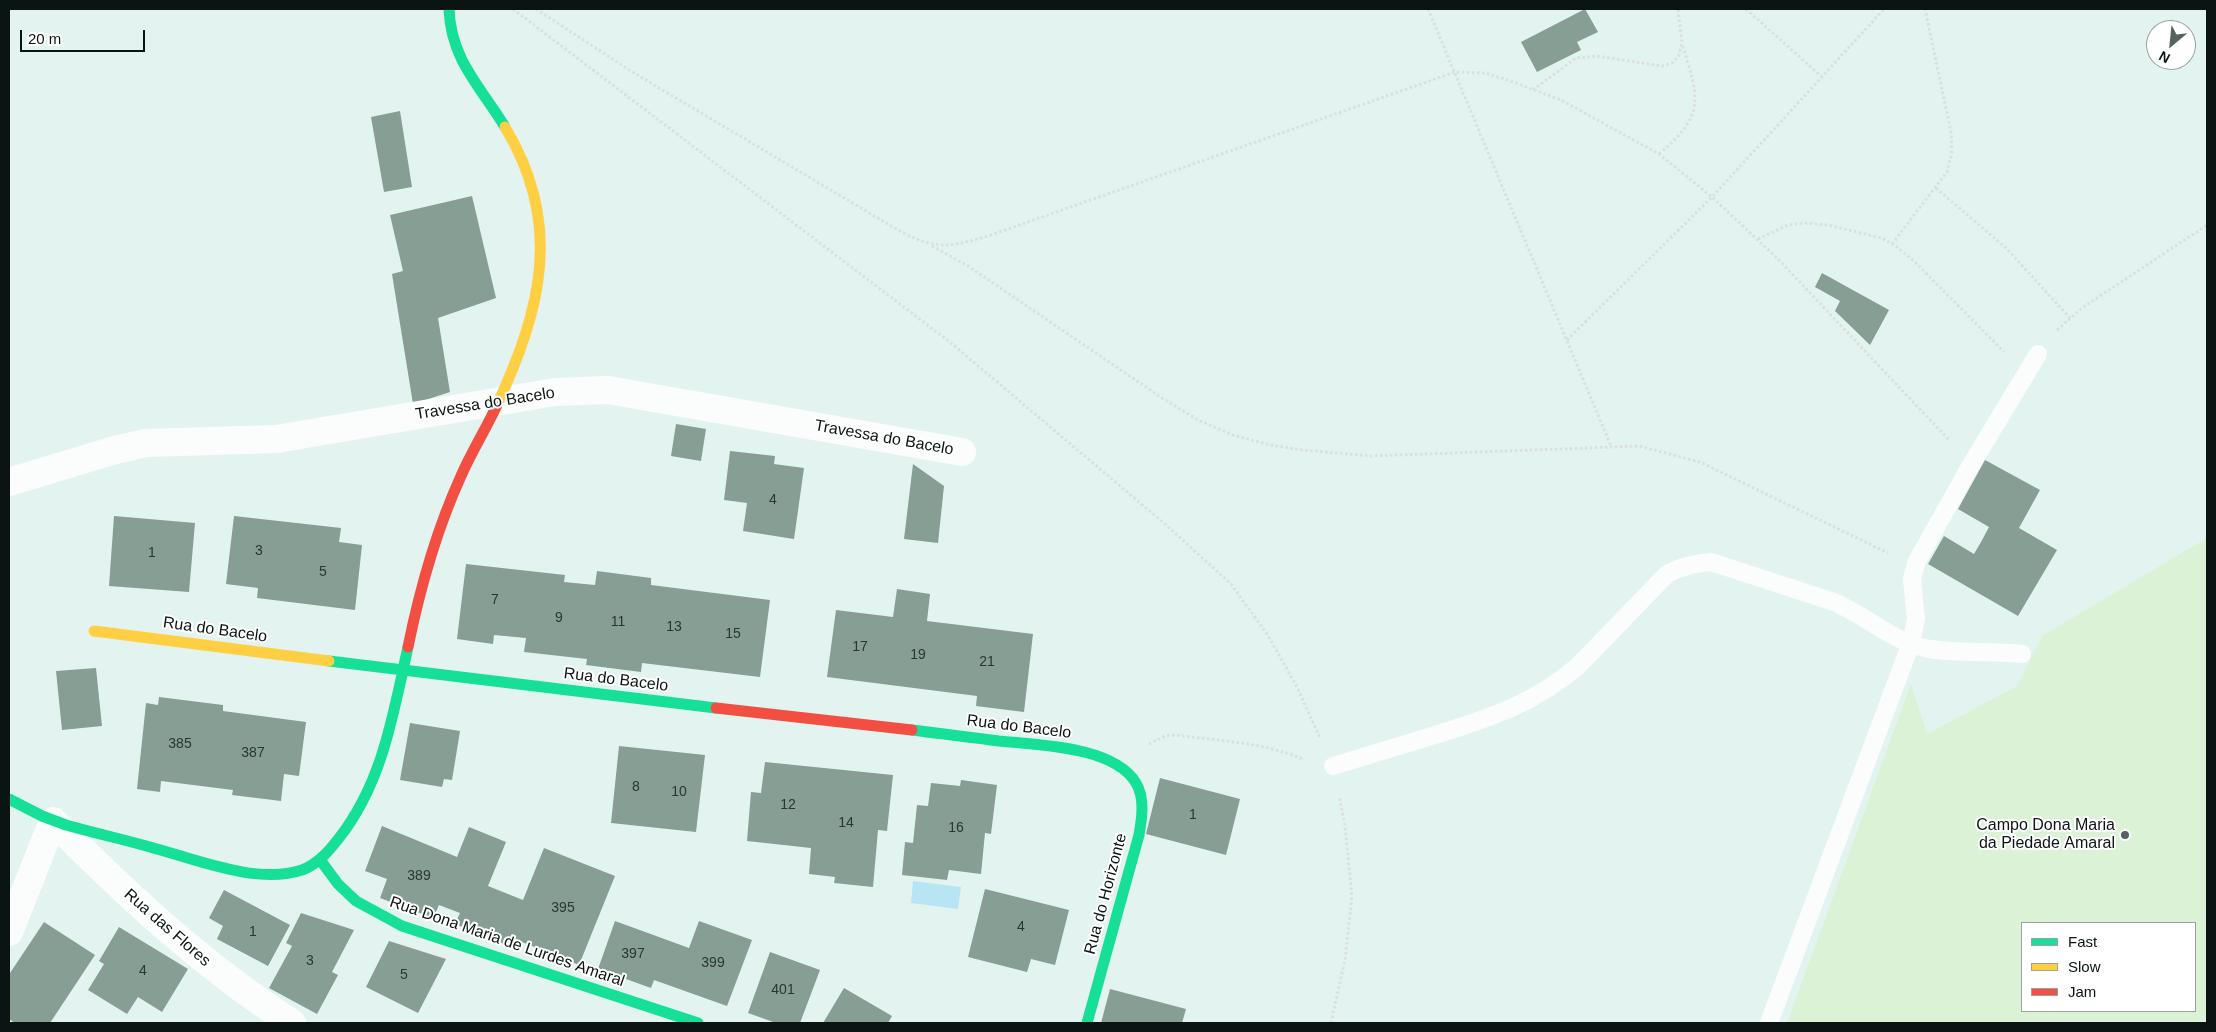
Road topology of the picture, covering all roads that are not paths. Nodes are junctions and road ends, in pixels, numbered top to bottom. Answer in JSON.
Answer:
{"nodes":[{"id":1,"x":449,"y":9,"type":"edge"},
{"id":2,"x":2038,"y":354,"type":"road end"},
{"id":3,"x":500,"y":400,"type":"junction"},
{"id":4,"x":962,"y":452,"type":"dead end"},
{"id":5,"x":9,"y":482,"type":"edge"},
{"id":6,"x":94,"y":630,"type":"dead end"},
{"id":7,"x":1911,"y":643,"type":"junction"},
{"id":8,"x":2022,"y":654,"type":"dead end"},
{"id":9,"x":403,"y":671,"type":"junction"},
{"id":10,"x":1333,"y":766,"type":"road end"},
{"id":11,"x":1129,"y":775,"type":"joint"},
{"id":12,"x":9,"y":798,"type":"edge"},
{"id":13,"x":53,"y":821,"type":"junction"},
{"id":14,"x":321,"y":861,"type":"junction"},
{"id":15,"x":9,"y":932,"type":"edge"},
{"id":16,"x":292,"y":1023,"type":"edge"},
{"id":17,"x":698,"y":1023,"type":"edge"},
{"id":18,"x":1087,"y":1023,"type":"edge"},
{"id":19,"x":1769,"y":1023,"type":"edge"}],
"edges":[{"from":1,"to":3,"type":"street"},
{"from":2,"to":7,"type":"lane"},
{"from":3,"to":4,"type":"street","name":"Travessa do Bacelo"},
{"from":3,"to":5,"type":"street","name":"Travessa do Bacelo"},
{"from":3,"to":9,"type":"street"},
{"from":6,"to":9,"type":"street","name":"Rua do Bacelo"},
{"from":7,"to":8,"type":"lane"},
{"from":7,"to":10,"type":"lane"},
{"from":7,"to":19,"type":"lane"},
{"from":9,"to":11,"type":"street","name":"Rua do Bacelo"},
{"from":9,"to":14,"type":"street"},
{"from":11,"to":18,"type":"street","name":"Rua do Horizonte"},
{"from":12,"to":13,"type":"street"},
{"from":13,"to":14,"type":"street"},
{"from":13,"to":15,"type":"street"},
{"from":13,"to":16,"type":"street","name":"Rua das Flores"},
{"from":14,"to":17,"type":"street","name":"Rua Dona Maria de Lurdes Amaral"}]}
